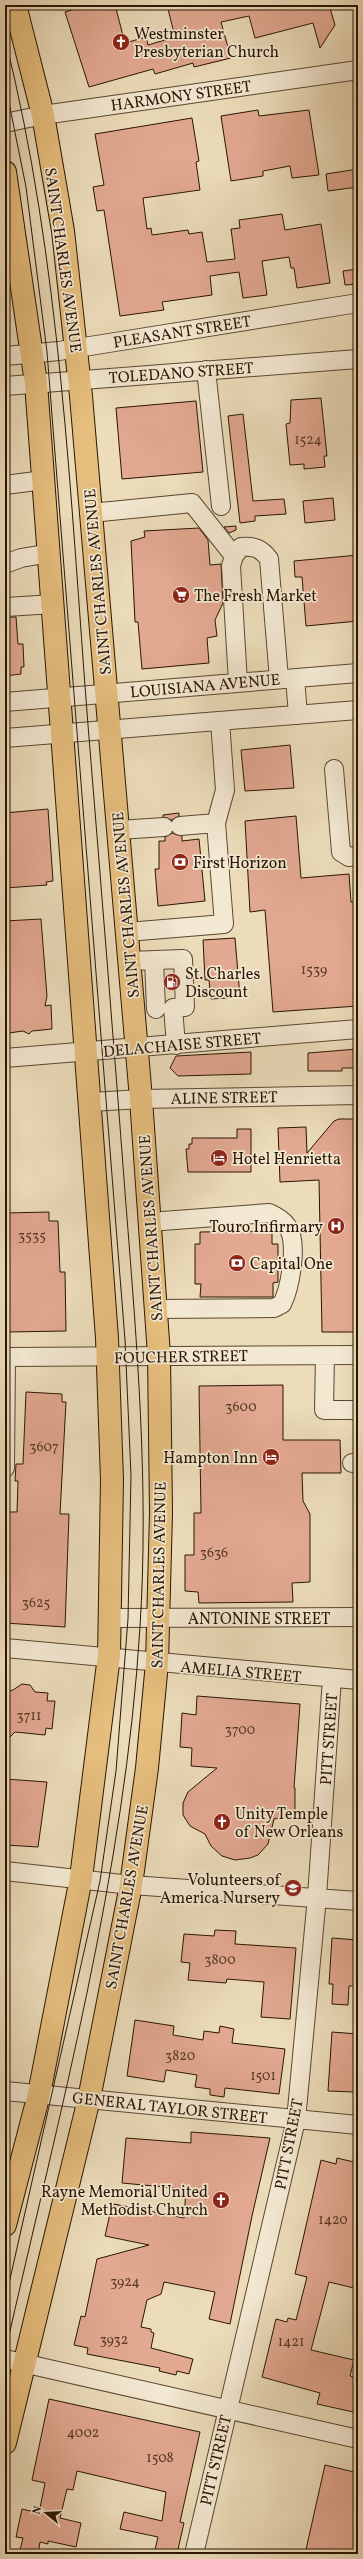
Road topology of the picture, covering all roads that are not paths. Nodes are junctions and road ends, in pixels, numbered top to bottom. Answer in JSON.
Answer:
{"nodes":[{"id":1,"x":15,"y":5,"type":"edge"},
{"id":2,"x":358,"y":70,"type":"edge"},
{"id":3,"x":43,"y":115,"type":"junction"},
{"id":4,"x":5,"y":123,"type":"edge"},
{"id":5,"x":5,"y":172,"type":"edge"},
{"id":6,"x":358,"y":303,"type":"edge"},
{"id":7,"x":76,"y":348,"type":"junction"},
{"id":8,"x":32,"y":354,"type":"junction"},
{"id":9,"x":5,"y":356,"type":"edge"},
{"id":10,"x":358,"y":359,"type":"edge"},
{"id":11,"x":206,"y":370,"type":"junction"},
{"id":12,"x":79,"y":379,"type":"junction"},
{"id":13,"x":36,"y":383,"type":"junction"},
{"id":14,"x":5,"y":386,"type":"edge"},
{"id":15,"x":44,"y":480,"type":"junction"},
{"id":16,"x":5,"y":485,"type":"edge"},
{"id":17,"x":221,"y":506,"type":"dead end"},
{"id":18,"x":91,"y":513,"type":"junction"},
{"id":19,"x":50,"y":553,"type":"junction"},
{"id":20,"x":234,"y":556,"type":"junction"},
{"id":21,"x":5,"y":564,"type":"edge"},
{"id":22,"x":54,"y":604,"type":"junction"},
{"id":23,"x":6,"y":608,"type":"dead end"},
{"id":24,"x":358,"y":673,"type":"edge"},
{"id":25,"x":287,"y":678,"type":"junction"},
{"id":26,"x":238,"y":682,"type":"junction"},
{"id":27,"x":107,"y":693,"type":"junction"},
{"id":28,"x":61,"y":697,"type":"junction"},
{"id":29,"x":5,"y":702,"type":"edge"},
{"id":30,"x":358,"y":710,"type":"edge"},
{"id":31,"x":298,"y":715,"type":"junction"},
{"id":32,"x":220,"y":721,"type":"junction"},
{"id":33,"x":110,"y":731,"type":"junction"},
{"id":34,"x":63,"y":734,"type":"junction"},
{"id":35,"x":5,"y":738,"type":"edge"},
{"id":36,"x":334,"y":769,"type":"dead end"},
{"id":37,"x":216,"y":823,"type":"junction"},
{"id":38,"x":119,"y":830,"type":"junction"},
{"id":39,"x":358,"y":856,"type":"edge"},
{"id":40,"x":127,"y":932,"type":"junction"},
{"id":41,"x":154,"y":960,"type":"junction"},
{"id":42,"x":129,"y":961,"type":"junction"},
{"id":43,"x":165,"y":1008,"type":"junction"},
{"id":44,"x":133,"y":1010,"type":"junction"},
{"id":45,"x":358,"y":1029,"type":"edge"},
{"id":46,"x":176,"y":1045,"type":"junction"},
{"id":47,"x":136,"y":1048,"type":"junction"},
{"id":48,"x":86,"y":1052,"type":"junction"},
{"id":49,"x":5,"y":1058,"type":"edge"},
{"id":50,"x":358,"y":1095,"type":"edge"},
{"id":51,"x":141,"y":1099,"type":"junction"},
{"id":52,"x":91,"y":1102,"type":"junction"},
{"id":53,"x":149,"y":1222,"type":"junction"},
{"id":54,"x":155,"y":1309,"type":"junction"},
{"id":55,"x":159,"y":1355,"type":"junction"},
{"id":56,"x":325,"y":1355,"type":"junction"},
{"id":57,"x":358,"y":1355,"type":"edge"},
{"id":58,"x":6,"y":1357,"type":"edge"},
{"id":59,"x":108,"y":1357,"type":"junction"},
{"id":60,"x":358,"y":1410,"type":"edge"},
{"id":61,"x":5,"y":1468,"type":"edge"},
{"id":62,"x":358,"y":1617,"type":"edge"},
{"id":63,"x":111,"y":1618,"type":"junction"},
{"id":64,"x":160,"y":1618,"type":"junction"},
{"id":65,"x":5,"y":1648,"type":"edge"},
{"id":66,"x":109,"y":1656,"type":"junction"},
{"id":67,"x":157,"y":1664,"type":"junction"},
{"id":68,"x":332,"y":1678,"type":"junction"},
{"id":69,"x":358,"y":1680,"type":"edge"},
{"id":70,"x":5,"y":1871,"type":"edge"},
{"id":71,"x":81,"y":1878,"type":"junction"},
{"id":72,"x":131,"y":1885,"type":"junction"},
{"id":73,"x":317,"y":1897,"type":"junction"},
{"id":74,"x":358,"y":1901,"type":"edge"},
{"id":75,"x":5,"y":2091,"type":"edge"},
{"id":76,"x":39,"y":2094,"type":"junction"},
{"id":77,"x":89,"y":2099,"type":"junction"},
{"id":78,"x":296,"y":2120,"type":"junction"},
{"id":79,"x":358,"y":2125,"type":"edge"},
{"id":80,"x":5,"y":2225,"type":"edge"},
{"id":81,"x":14,"y":2362,"type":"edge"},
{"id":82,"x":227,"y":2410,"type":"junction"},
{"id":83,"x":358,"y":2439,"type":"edge"},
{"id":84,"x":5,"y":2443,"type":"edge"},
{"id":85,"x":194,"y":2554,"type":"edge"}],
"edges":[{"from":1,"to":3,"type":"main road","name":"SAINT CHARLES AVENUE"},
{"from":2,"to":3,"type":"street","name":"HARMONY STREET"},
{"from":3,"to":4,"type":"street","name":"HARMONY STREET"},
{"from":3,"to":7,"type":"main road","name":"SAINT CHARLES AVENUE"},
{"from":5,"to":8,"type":"main road"},
{"from":6,"to":7,"type":"street","name":"PLEASANT STREET"},
{"from":7,"to":8,"type":"street","name":"PLEASANT STREET"},
{"from":7,"to":12,"type":"main road","name":"SAINT CHARLES AVENUE"},
{"from":8,"to":9,"type":"street","name":"PLEASANT STREET"},
{"from":8,"to":13,"type":"main road"},
{"from":10,"to":11,"type":"street","name":"TOLEDANO STREET"},
{"from":11,"to":12,"type":"street","name":"TOLEDANO STREET"},
{"from":11,"to":17,"type":"street"},
{"from":12,"to":13,"type":"street","name":"TOLEDANO STREET"},
{"from":12,"to":18,"type":"main road","name":"SAINT CHARLES AVENUE"},
{"from":13,"to":14,"type":"street","name":"TOLEDANO STREET"},
{"from":13,"to":15,"type":"main road"},
{"from":15,"to":16,"type":"street"},
{"from":15,"to":19,"type":"main road"},
{"from":18,"to":20,"type":"street"},
{"from":18,"to":27,"type":"main road","name":"SAINT CHARLES AVENUE"},
{"from":19,"to":21,"type":"street"},
{"from":19,"to":22,"type":"main road"},
{"from":20,"to":25,"type":"street"},
{"from":20,"to":26,"type":"street"},
{"from":22,"to":23,"type":"street"},
{"from":22,"to":28,"type":"main road"},
{"from":24,"to":25,"type":"street","name":"LOUISIANA AVENUE"},
{"from":25,"to":26,"type":"street","name":"LOUISIANA AVENUE"},
{"from":25,"to":31,"type":"street"},
{"from":26,"to":27,"type":"street","name":"LOUISIANA AVENUE"},
{"from":27,"to":28,"type":"street","name":"LOUISIANA AVENUE"},
{"from":27,"to":33,"type":"main road","name":"SAINT CHARLES AVENUE"},
{"from":28,"to":29,"type":"street","name":"LOUISIANA AVENUE"},
{"from":28,"to":34,"type":"main road"},
{"from":30,"to":31,"type":"street"},
{"from":31,"to":32,"type":"street"},
{"from":32,"to":33,"type":"street"},
{"from":32,"to":37,"type":"street"},
{"from":33,"to":34,"type":"street"},
{"from":33,"to":38,"type":"main road","name":"SAINT CHARLES AVENUE"},
{"from":34,"to":35,"type":"street"},
{"from":34,"to":48,"type":"main road"},
{"from":36,"to":39,"type":"street"},
{"from":37,"to":38,"type":"street"},
{"from":37,"to":40,"type":"street"},
{"from":38,"to":40,"type":"main road","name":"SAINT CHARLES AVENUE"},
{"from":40,"to":42,"type":"main road","name":"SAINT CHARLES AVENUE"},
{"from":41,"to":42,"type":"street"},
{"from":41,"to":43,"type":"street"},
{"from":41,"to":43,"type":"street"},
{"from":42,"to":44,"type":"main road","name":"SAINT CHARLES AVENUE"},
{"from":43,"to":44,"type":"street"},
{"from":43,"to":46,"type":"street"},
{"from":44,"to":47,"type":"main road","name":"SAINT CHARLES AVENUE"},
{"from":45,"to":46,"type":"street","name":"DELACHAISE STREET"},
{"from":46,"to":47,"type":"street","name":"DELACHAISE STREET"},
{"from":47,"to":48,"type":"street","name":"DELACHAISE STREET"},
{"from":47,"to":51,"type":"main road","name":"SAINT CHARLES AVENUE"},
{"from":48,"to":49,"type":"street","name":"DELACHAISE STREET"},
{"from":48,"to":52,"type":"main road"},
{"from":50,"to":51,"type":"street","name":"ALINE STREET"},
{"from":51,"to":52,"type":"street","name":"ALINE STREET"},
{"from":51,"to":53,"type":"main road","name":"SAINT CHARLES AVENUE"},
{"from":52,"to":59,"type":"main road"},
{"from":53,"to":54,"type":"main road","name":"SAINT CHARLES AVENUE"},
{"from":53,"to":54,"type":"street"},
{"from":54,"to":55,"type":"main road","name":"SAINT CHARLES AVENUE"},
{"from":55,"to":56,"type":"street","name":"FOUCHER STREET"},
{"from":55,"to":59,"type":"street","name":"FOUCHER STREET"},
{"from":55,"to":64,"type":"main road","name":"SAINT CHARLES AVENUE"},
{"from":56,"to":57,"type":"street","name":"FOUCHER STREET"},
{"from":56,"to":60,"type":"street"},
{"from":58,"to":59,"type":"street","name":"FOUCHER STREET"},
{"from":58,"to":61,"type":"street"},
{"from":59,"to":63,"type":"main road"},
{"from":62,"to":64,"type":"street","name":"ANTONINE STREET"},
{"from":63,"to":64,"type":"street","name":"ANTONINE STREET"},
{"from":63,"to":66,"type":"main road"},
{"from":64,"to":67,"type":"main road","name":"SAINT CHARLES AVENUE"},
{"from":65,"to":66,"type":"street","name":"AMELIA STREET"},
{"from":66,"to":67,"type":"street","name":"AMELIA STREET"},
{"from":66,"to":71,"type":"main road"},
{"from":67,"to":68,"type":"street","name":"AMELIA STREET"},
{"from":67,"to":72,"type":"main road","name":"SAINT CHARLES AVENUE"},
{"from":68,"to":69,"type":"street","name":"AMELIA STREET"},
{"from":68,"to":73,"type":"street","name":"PITT STREET"},
{"from":70,"to":71,"type":"street"},
{"from":71,"to":72,"type":"street"},
{"from":71,"to":76,"type":"main road"},
{"from":72,"to":73,"type":"street"},
{"from":72,"to":77,"type":"main road","name":"SAINT CHARLES AVENUE"},
{"from":73,"to":74,"type":"street"},
{"from":73,"to":78,"type":"street","name":"PITT STREET"},
{"from":75,"to":76,"type":"street","name":"GENERAL TAYLOR STREET"},
{"from":76,"to":77,"type":"street","name":"GENERAL TAYLOR STREET"},
{"from":76,"to":80,"type":"main road"},
{"from":77,"to":78,"type":"street","name":"GENERAL TAYLOR STREET"},
{"from":77,"to":81,"type":"main road","name":"SAINT CHARLES AVENUE"},
{"from":78,"to":79,"type":"street","name":"GENERAL TAYLOR STREET"},
{"from":78,"to":82,"type":"street","name":"PITT STREET"},
{"from":81,"to":82,"type":"street"},
{"from":81,"to":84,"type":"main road","name":"SAINT CHARLES AVENUE"},
{"from":82,"to":83,"type":"street"},
{"from":82,"to":85,"type":"street","name":"PITT STREET"}]}
